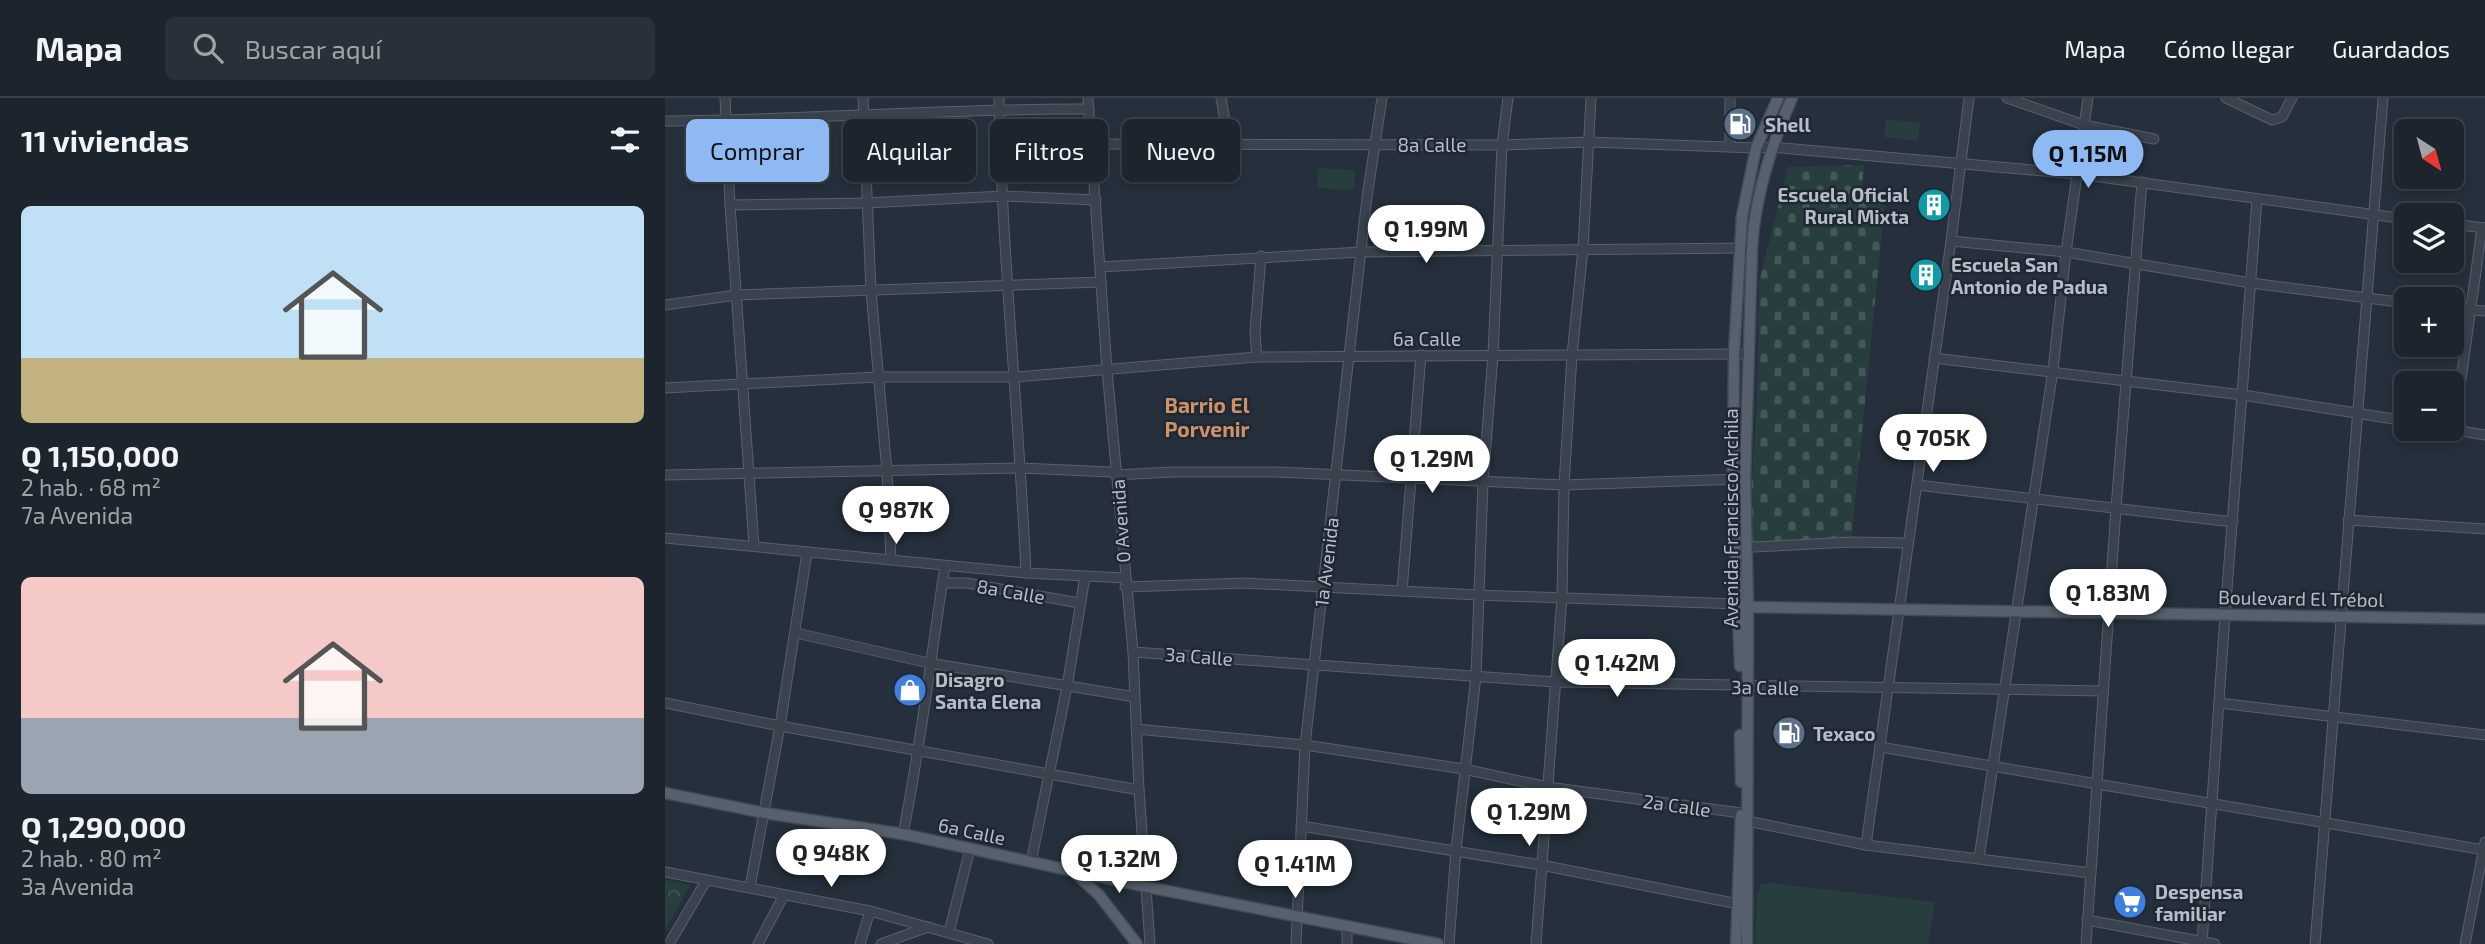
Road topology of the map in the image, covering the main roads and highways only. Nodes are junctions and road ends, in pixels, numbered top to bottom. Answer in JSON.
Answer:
{"nodes":[{"id":1,"x":1777,"y":98,"type":"edge"},
{"id":2,"x":1792,"y":98,"type":"edge"},
{"id":3,"x":1746,"y":248,"type":"junction"},
{"id":4,"x":1743,"y":606,"type":"junction"},
{"id":5,"x":2485,"y":619,"type":"edge"},
{"id":6,"x":665,"y":793,"type":"edge"},
{"id":7,"x":1074,"y":872,"type":"junction"},
{"id":8,"x":1742,"y":905,"type":"junction"},
{"id":9,"x":1398,"y":940,"type":"edge"},
{"id":10,"x":1137,"y":944,"type":"edge"},
{"id":11,"x":1437,"y":944,"type":"edge"},
{"id":12,"x":1736,"y":944,"type":"edge"},
{"id":13,"x":1747,"y":944,"type":"edge"}],
"edges":[{"from":1,"to":3,"type":"main road","name":"Avenida Francisco Archila"},
{"from":2,"to":3,"type":"main road","name":"Avenida Francisco Archila"},
{"from":3,"to":4,"type":"main road","name":"Avenida Francisco Archila"},
{"from":3,"to":4,"type":"main road","name":"Avenida Francisco Archila"},
{"from":4,"to":5,"type":"main road","name":"Boulevard El Trébol"},
{"from":4,"to":8,"type":"main road","name":"Avenida Francisco Archila"},
{"from":6,"to":7,"type":"main road","name":"6a Calle"},
{"from":7,"to":9,"type":"main road","name":"6a Calle"},
{"from":7,"to":10,"type":"main road"},
{"from":8,"to":12,"type":"main road","name":"Avenida Francisco Archila"},
{"from":8,"to":13,"type":"main road","name":"Avenida Francisco Archila"},
{"from":9,"to":11,"type":"main road","name":"6a Calle"}]}
